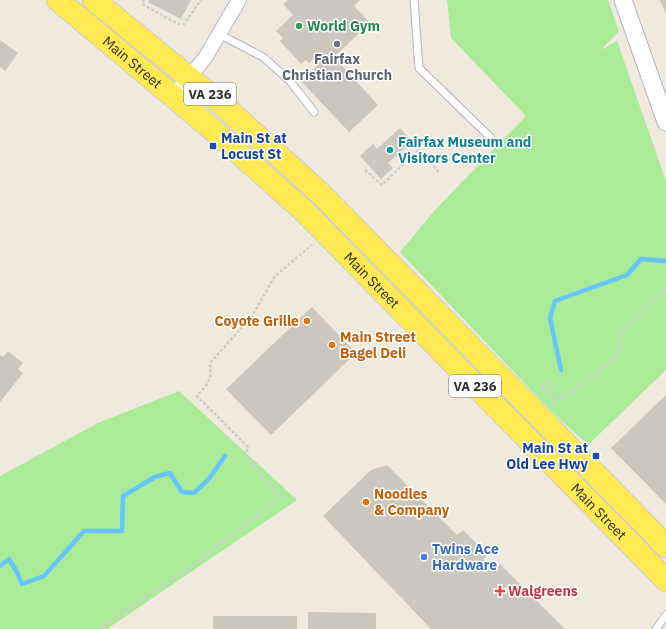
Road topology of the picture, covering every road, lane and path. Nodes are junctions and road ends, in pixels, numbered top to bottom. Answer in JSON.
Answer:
{"nodes":[{"id":1,"x":58,"y":0,"type":"edge"},
{"id":2,"x":94,"y":0,"type":"edge"},
{"id":3,"x":144,"y":0,"type":"edge"},
{"id":4,"x":201,"y":0,"type":"edge"},
{"id":5,"x":239,"y":0,"type":"edge"},
{"id":6,"x":414,"y":0,"type":"edge"},
{"id":7,"x":623,"y":0,"type":"edge"},
{"id":8,"x":219,"y":34,"type":"junction"},
{"id":9,"x":189,"y":78,"type":"junction"},
{"id":10,"x":173,"y":96,"type":"junction"},
{"id":11,"x":314,"y":112,"type":"dead end"},
{"id":12,"x":666,"y":122,"type":"edge"},
{"id":13,"x":491,"y":138,"type":"dead end"},
{"id":14,"x":365,"y":170,"type":"dead end"},
{"id":15,"x":438,"y":172,"type":"dead end"},
{"id":16,"x":312,"y":244,"type":"dead end"},
{"id":17,"x":666,"y":287,"type":"edge"},
{"id":18,"x":555,"y":402,"type":"dead end"},
{"id":19,"x":666,"y":546,"type":"edge"},
{"id":20,"x":666,"y":580,"type":"edge"},
{"id":21,"x":666,"y":616,"type":"edge"},
{"id":22,"x":98,"y":629,"type":"edge"},
{"id":23,"x":656,"y":629,"type":"edge"}],
"edges":[{"from":1,"to":10,"type":"main road","name":"Main Street","number":"VA 236"},
{"from":2,"to":9,"type":"main road","name":"Main Street","number":"VA 236"},
{"from":3,"to":4,"type":"path"},
{"from":5,"to":8,"type":"street"},
{"from":6,"to":13,"type":"lane"},
{"from":7,"to":12,"type":"street"},
{"from":8,"to":9,"type":"street"},
{"from":8,"to":11,"type":"lane"},
{"from":9,"to":10,"type":"street"},
{"from":9,"to":19,"type":"main road","name":"Main Street","number":"VA 236"},
{"from":10,"to":20,"type":"main road","name":"Main Street","number":"VA 236"},
{"from":14,"to":15,"type":"path"},
{"from":16,"to":22,"type":"path"},
{"from":17,"to":18,"type":"path"},
{"from":21,"to":23,"type":"lane"}]}
